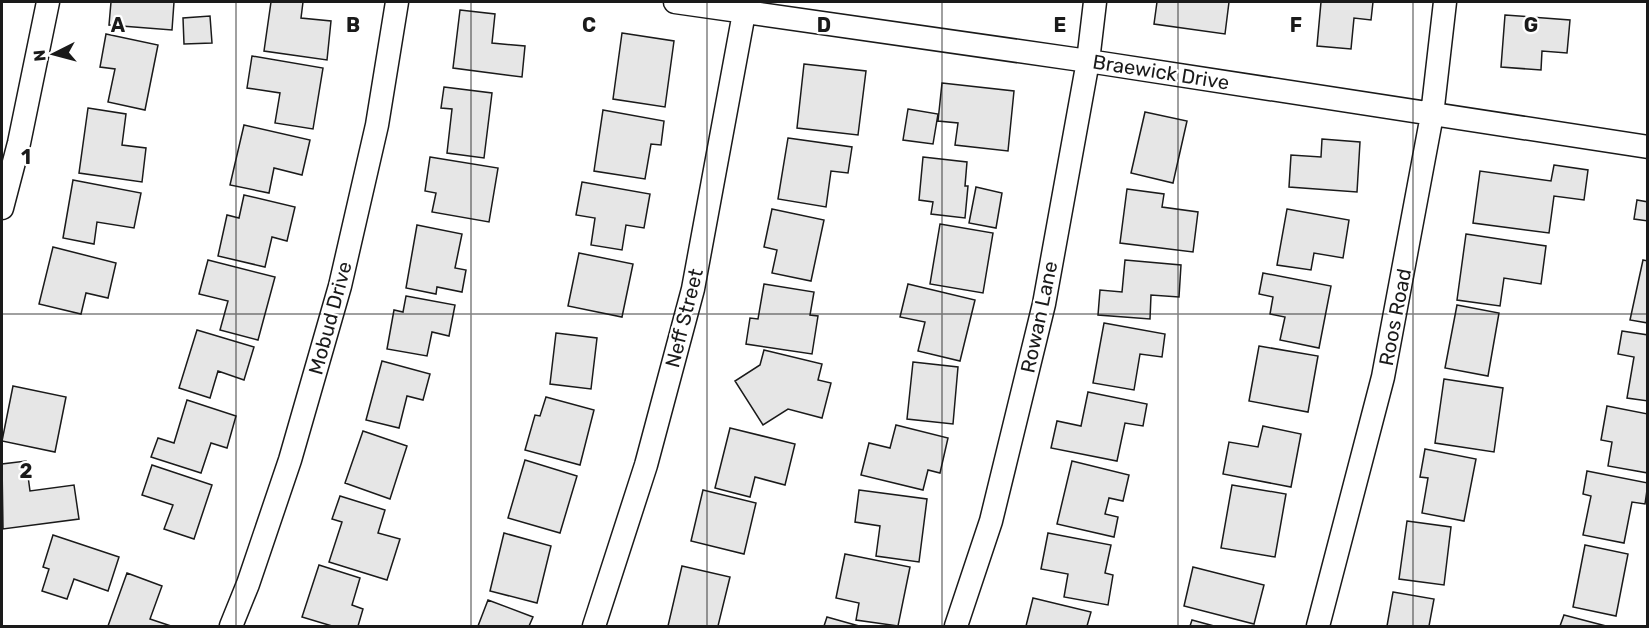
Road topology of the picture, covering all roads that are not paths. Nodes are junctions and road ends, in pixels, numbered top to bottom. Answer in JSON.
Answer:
{"nodes":[{"id":1,"x":48,"y":2,"type":"edge"},
{"id":2,"x":397,"y":2,"type":"edge"},
{"id":3,"x":675,"y":2,"type":"edge"},
{"id":4,"x":1095,"y":2,"type":"edge"},
{"id":5,"x":1445,"y":2,"type":"edge"},
{"id":6,"x":746,"y":7,"type":"edge"},
{"id":7,"x":1088,"y":61,"type":"junction"},
{"id":8,"x":1432,"y":115,"type":"junction"},
{"id":9,"x":1647,"y":147,"type":"edge"},
{"id":10,"x":2,"y":208,"type":"edge"},
{"id":11,"x":231,"y":627,"type":"edge"},
{"id":12,"x":594,"y":627,"type":"edge"},
{"id":13,"x":956,"y":627,"type":"edge"},
{"id":14,"x":1318,"y":627,"type":"edge"}],
"edges":[{"from":1,"to":10,"type":"street"},
{"from":2,"to":11,"type":"street","name":"Mobud Drive"},
{"from":3,"to":6,"type":"street","name":"Braewick Drive"},
{"from":4,"to":7,"type":"street","name":"Rowan Lane"},
{"from":5,"to":8,"type":"street","name":"Roos Road"},
{"from":6,"to":7,"type":"street","name":"Braewick Drive"},
{"from":6,"to":12,"type":"street","name":"Neff Street"},
{"from":7,"to":8,"type":"street","name":"Braewick Drive"},
{"from":7,"to":13,"type":"street","name":"Rowan Lane"},
{"from":8,"to":9,"type":"street","name":"Braewick Drive"},
{"from":8,"to":14,"type":"street","name":"Roos Road"}]}
